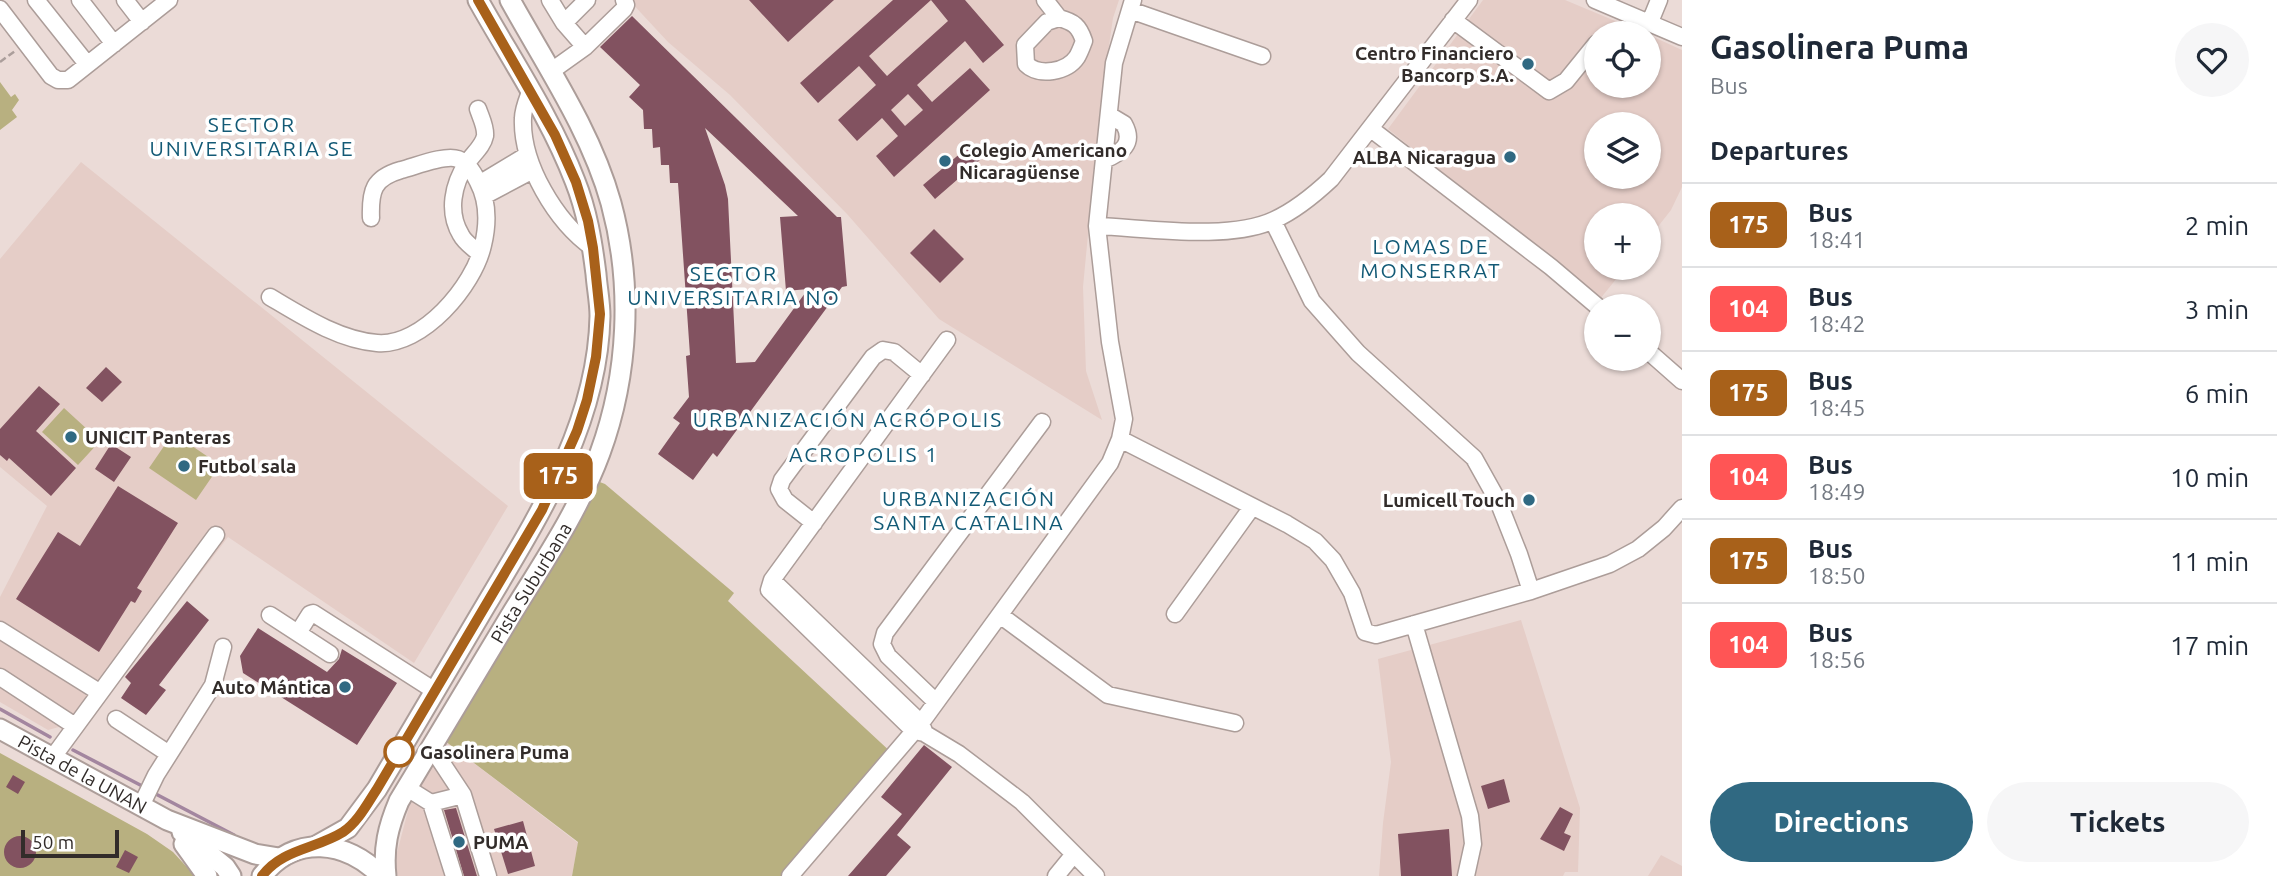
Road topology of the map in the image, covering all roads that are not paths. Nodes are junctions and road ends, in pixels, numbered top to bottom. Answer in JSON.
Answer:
{"nodes":[{"id":1,"x":36,"y":0,"type":"edge"},
{"id":2,"x":80,"y":0,"type":"edge"},
{"id":3,"x":125,"y":0,"type":"edge"},
{"id":4,"x":169,"y":0,"type":"edge"},
{"id":5,"x":478,"y":0,"type":"edge"},
{"id":6,"x":510,"y":0,"type":"edge"},
{"id":7,"x":550,"y":0,"type":"edge"},
{"id":8,"x":587,"y":0,"type":"edge"},
{"id":9,"x":624,"y":0,"type":"edge"},
{"id":10,"x":1045,"y":0,"type":"edge"},
{"id":11,"x":1469,"y":0,"type":"edge"},
{"id":12,"x":1595,"y":0,"type":"edge"},
{"id":13,"x":1659,"y":0,"type":"edge"},
{"id":14,"x":1131,"y":5,"type":"edge"},
{"id":15,"x":0,"y":9,"type":"edge"},
{"id":16,"x":1059,"y":18,"type":"dead end"},
{"id":17,"x":1454,"y":20,"type":"junction"},
{"id":18,"x":1648,"y":21,"type":"edge"},
{"id":19,"x":1650,"y":21,"type":"edge"},
{"id":20,"x":142,"y":22,"type":"junction"},
{"id":21,"x":564,"y":23,"type":"junction"},
{"id":22,"x":1661,"y":27,"type":"edge"},
{"id":23,"x":1682,"y":37,"type":"edge"},
{"id":24,"x":114,"y":44,"type":"junction"},
{"id":25,"x":584,"y":47,"type":"junction"},
{"id":26,"x":1262,"y":56,"type":"dead end"},
{"id":27,"x":1584,"y":59,"type":"edge"},
{"id":28,"x":87,"y":64,"type":"junction"},
{"id":29,"x":550,"y":72,"type":"junction"},
{"id":30,"x":530,"y":92,"type":"junction"},
{"id":31,"x":478,"y":109,"type":"dead end"},
{"id":32,"x":1108,"y":115,"type":"junction"},
{"id":33,"x":1371,"y":129,"type":"junction"},
{"id":34,"x":1104,"y":160,"type":"junction"},
{"id":35,"x":530,"y":162,"type":"junction"},
{"id":36,"x":466,"y":164,"type":"junction"},
{"id":37,"x":482,"y":190,"type":"junction"},
{"id":38,"x":371,"y":218,"type":"dead end"},
{"id":39,"x":1273,"y":221,"type":"junction"},
{"id":40,"x":1097,"y":226,"type":"junction"},
{"id":41,"x":593,"y":248,"type":"junction"},
{"id":42,"x":480,"y":254,"type":"junction"},
{"id":43,"x":1584,"y":295,"type":"edge"},
{"id":44,"x":270,"y":297,"type":"dead end"},
{"id":45,"x":947,"y":340,"type":"dead end"},
{"id":46,"x":1661,"y":362,"type":"edge"},
{"id":47,"x":922,"y":375,"type":"junction"},
{"id":48,"x":1682,"y":381,"type":"edge"},
{"id":49,"x":1042,"y":422,"type":"dead end"},
{"id":50,"x":1120,"y":439,"type":"junction"},
{"id":51,"x":1252,"y":507,"type":"junction"},
{"id":52,"x":1682,"y":508,"type":"edge"},
{"id":53,"x":814,"y":523,"type":"junction"},
{"id":54,"x":216,"y":535,"type":"dead end"},
{"id":55,"x":1531,"y":591,"type":"junction"},
{"id":56,"x":1175,"y":614,"type":"dead end"},
{"id":57,"x":270,"y":615,"type":"dead end"},
{"id":58,"x":1000,"y":615,"type":"junction"},
{"id":59,"x":1414,"y":624,"type":"junction"},
{"id":60,"x":0,"y":630,"type":"edge"},
{"id":61,"x":298,"y":633,"type":"junction"},
{"id":62,"x":223,"y":647,"type":"dead end"},
{"id":63,"x":330,"y":654,"type":"dead end"},
{"id":64,"x":0,"y":677,"type":"edge"},
{"id":65,"x":435,"y":691,"type":"junction"},
{"id":66,"x":99,"y":692,"type":"junction"},
{"id":67,"x":936,"y":702,"type":"junction"},
{"id":68,"x":116,"y":719,"type":"dead end"},
{"id":69,"x":1235,"y":723,"type":"dead end"},
{"id":70,"x":0,"y":729,"type":"edge"},
{"id":71,"x":920,"y":729,"type":"junction"},
{"id":72,"x":64,"y":742,"type":"junction"},
{"id":73,"x":432,"y":748,"type":"junction"},
{"id":74,"x":170,"y":754,"type":"junction"},
{"id":75,"x":407,"y":788,"type":"junction"},
{"id":76,"x":463,"y":795,"type":"junction"},
{"id":77,"x":144,"y":800,"type":"junction"},
{"id":78,"x":431,"y":803,"type":"junction"},
{"id":79,"x":167,"y":820,"type":"junction"},
{"id":80,"x":316,"y":846,"type":"junction"},
{"id":81,"x":1074,"y":853,"type":"junction"},
{"id":82,"x":279,"y":858,"type":"junction"},
{"id":83,"x":1471,"y":872,"type":"edge"},
{"id":84,"x":207,"y":876,"type":"edge"},
{"id":85,"x":231,"y":876,"type":"edge"},
{"id":86,"x":262,"y":876,"type":"edge"},
{"id":87,"x":384,"y":876,"type":"edge"},
{"id":88,"x":454,"y":876,"type":"edge"},
{"id":89,"x":488,"y":876,"type":"edge"},
{"id":90,"x":790,"y":876,"type":"edge"},
{"id":91,"x":1056,"y":876,"type":"edge"},
{"id":92,"x":1096,"y":876,"type":"edge"}],
"edges":[{"from":1,"to":28,"type":"street"},
{"from":2,"to":24,"type":"street"},
{"from":3,"to":20,"type":"street"},
{"from":4,"to":20,"type":"street"},
{"from":5,"to":30,"type":"main road","name":"Pista Suburbana"},
{"from":6,"to":29,"type":"main road","name":"Pista Suburbana"},
{"from":7,"to":21,"type":"street"},
{"from":8,"to":21,"type":"street"},
{"from":9,"to":25,"type":"street"},
{"from":10,"to":16,"type":"street"},
{"from":11,"to":17,"type":"street"},
{"from":12,"to":18,"type":"street"},
{"from":13,"to":19,"type":"street"},
{"from":14,"to":26,"type":"street"},
{"from":14,"to":32,"type":"street"},
{"from":15,"to":28,"type":"street"},
{"from":17,"to":27,"type":"street"},
{"from":17,"to":33,"type":"street"},
{"from":20,"to":24,"type":"street"},
{"from":21,"to":25,"type":"street"},
{"from":22,"to":23,"type":"street"},
{"from":24,"to":28,"type":"street"},
{"from":25,"to":29,"type":"street"},
{"from":29,"to":73,"type":"main road","name":"Pista Suburbana"},
{"from":30,"to":35,"type":"street"},
{"from":30,"to":41,"type":"main road","name":"Pista Suburbana"},
{"from":31,"to":36,"type":"street"},
{"from":32,"to":34,"type":"street"},
{"from":32,"to":34,"type":"street"},
{"from":33,"to":39,"type":"street"},
{"from":33,"to":43,"type":"street"},
{"from":34,"to":40,"type":"street"},
{"from":35,"to":37,"type":"street"},
{"from":35,"to":41,"type":"street"},
{"from":36,"to":37,"type":"street"},
{"from":36,"to":38,"type":"street"},
{"from":36,"to":42,"type":"street"},
{"from":37,"to":42,"type":"street"},
{"from":39,"to":40,"type":"street"},
{"from":39,"to":55,"type":"street"},
{"from":40,"to":50,"type":"street"},
{"from":41,"to":65,"type":"main road","name":"Pista Suburbana"},
{"from":42,"to":44,"type":"street"},
{"from":45,"to":47,"type":"street"},
{"from":46,"to":48,"type":"street"},
{"from":47,"to":53,"type":"street"},
{"from":47,"to":53,"type":"street"},
{"from":49,"to":67,"type":"street"},
{"from":50,"to":51,"type":"street"},
{"from":50,"to":58,"type":"street"},
{"from":51,"to":56,"type":"street"},
{"from":51,"to":59,"type":"street"},
{"from":52,"to":55,"type":"street"},
{"from":53,"to":71,"type":"street"},
{"from":54,"to":66,"type":"street"},
{"from":55,"to":59,"type":"street"},
{"from":57,"to":61,"type":"street"},
{"from":58,"to":67,"type":"street"},
{"from":58,"to":69,"type":"street"},
{"from":59,"to":83,"type":"street"},
{"from":60,"to":66,"type":"street"},
{"from":61,"to":63,"type":"street"},
{"from":61,"to":65,"type":"street"},
{"from":62,"to":74,"type":"street"},
{"from":64,"to":72,"type":"street"},
{"from":65,"to":80,"type":"main road","name":"Pista Suburbana"},
{"from":66,"to":72,"type":"street"},
{"from":67,"to":71,"type":"street"},
{"from":68,"to":74,"type":"street"},
{"from":70,"to":72,"type":"main road","name":"Pista de la UNAN"},
{"from":71,"to":81,"type":"street"},
{"from":71,"to":90,"type":"street"},
{"from":72,"to":77,"type":"main road","name":"Pista de la UNAN"},
{"from":73,"to":75,"type":"main road","name":"Pista Suburbana"},
{"from":73,"to":76,"type":"street"},
{"from":74,"to":77,"type":"street"},
{"from":75,"to":78,"type":"street"},
{"from":75,"to":87,"type":"main road","name":"Pista Suburbana"},
{"from":76,"to":78,"type":"street"},
{"from":76,"to":89,"type":"street"},
{"from":77,"to":79,"type":"main road","name":"Pista de la UNAN"},
{"from":78,"to":88,"type":"street"},
{"from":79,"to":82,"type":"main road","name":"Pista de la UNAN"},
{"from":79,"to":84,"type":"main road"},
{"from":79,"to":85,"type":"main road","name":"Pista de la UNAN"},
{"from":80,"to":82,"type":"main road","name":"Pista Suburbana"},
{"from":80,"to":87,"type":"main road"},
{"from":81,"to":91,"type":"street"},
{"from":81,"to":92,"type":"street"},
{"from":82,"to":86,"type":"main road"}]}
